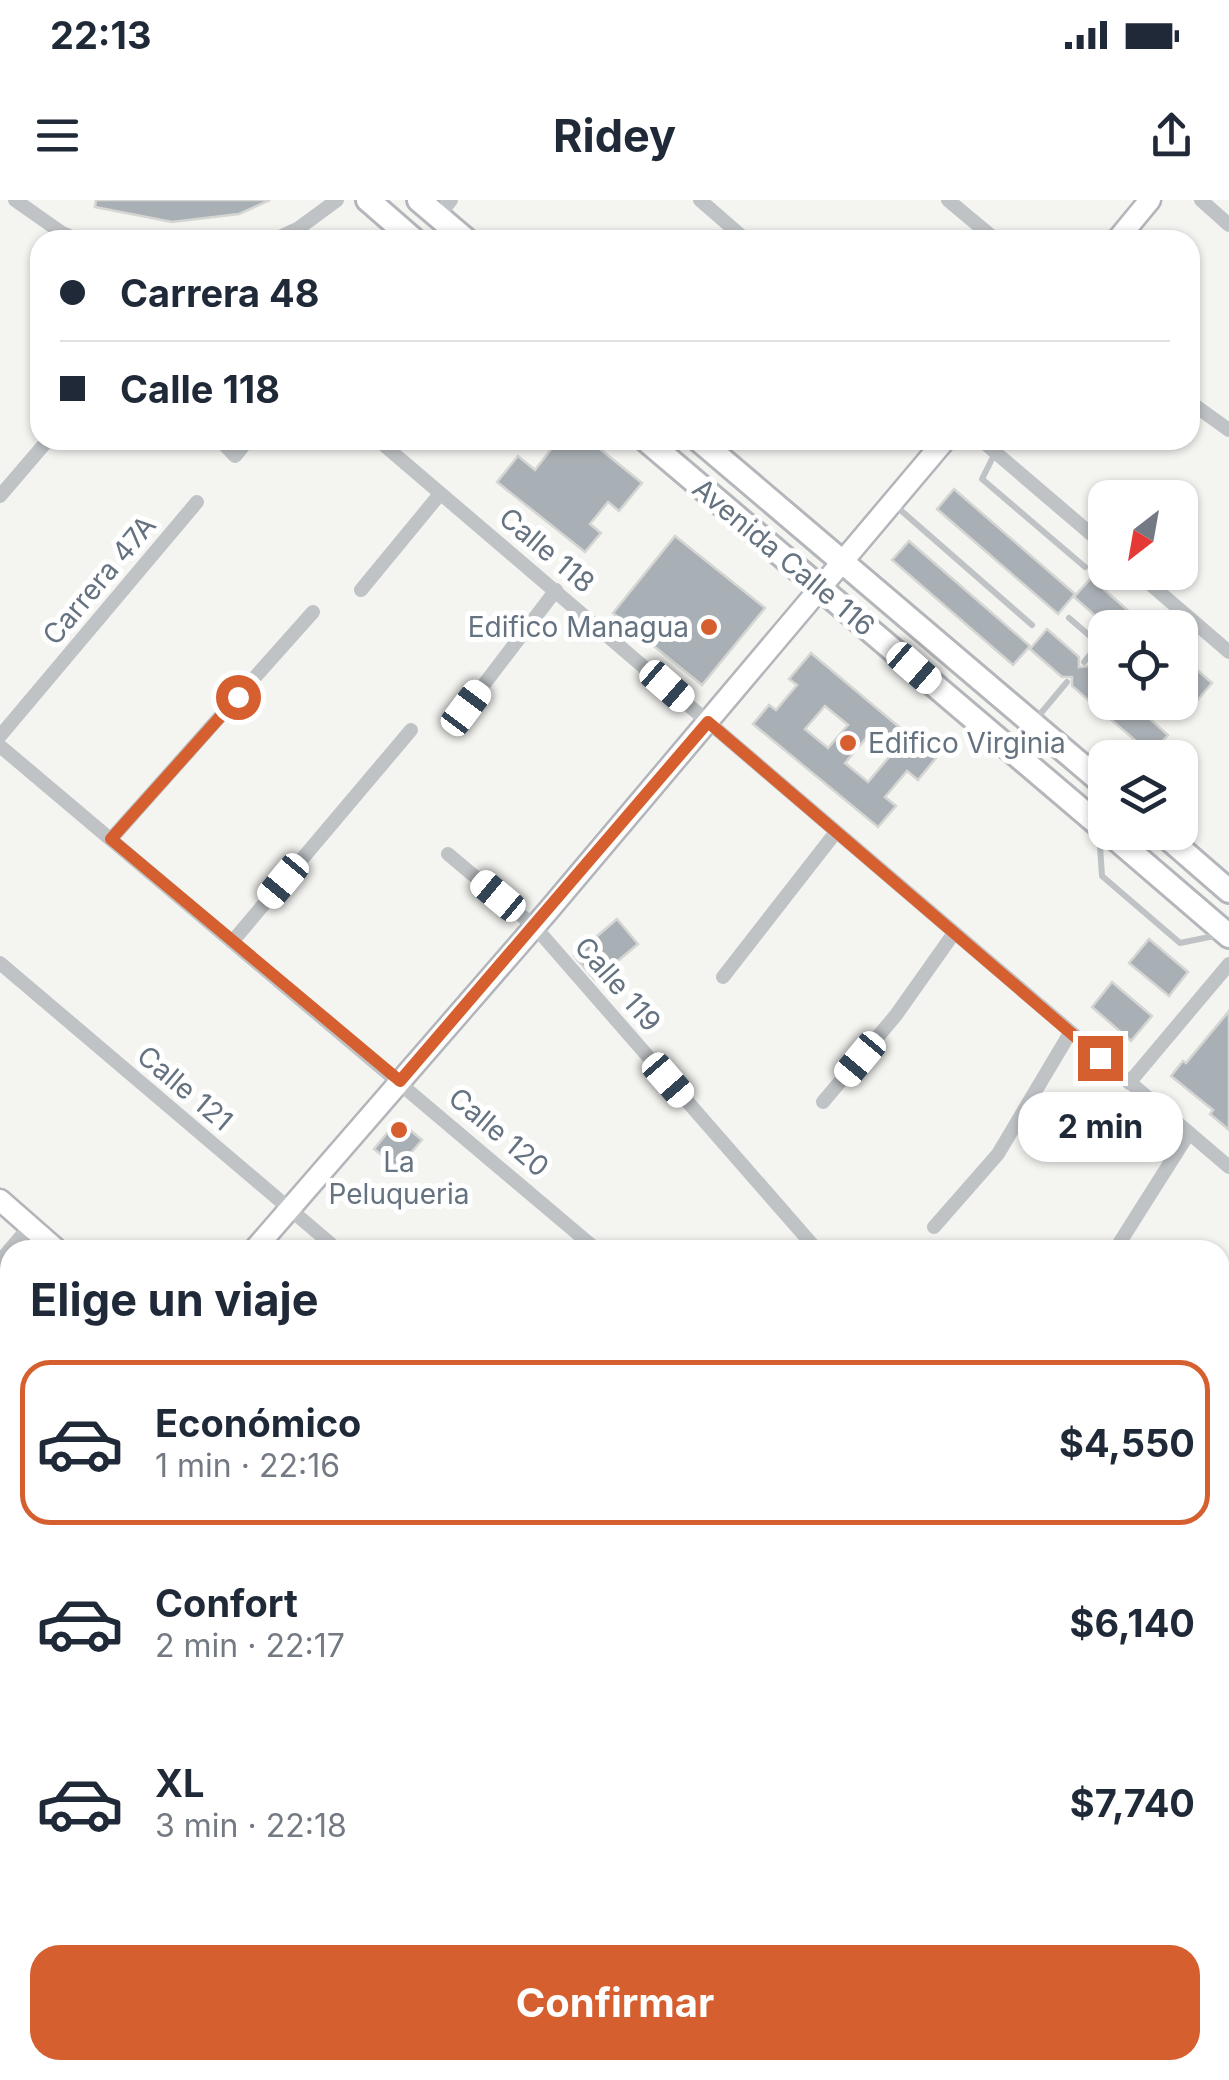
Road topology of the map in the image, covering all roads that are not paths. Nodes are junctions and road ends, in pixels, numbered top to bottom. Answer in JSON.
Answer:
{"nodes":[{"id":1,"x":15,"y":200,"type":"edge"},
{"id":2,"x":337,"y":200,"type":"edge"},
{"id":3,"x":368,"y":200,"type":"edge"},
{"id":4,"x":419,"y":200,"type":"edge"},
{"id":5,"x":700,"y":200,"type":"edge"},
{"id":6,"x":948,"y":200,"type":"edge"},
{"id":7,"x":1150,"y":200,"type":"edge"},
{"id":8,"x":1200,"y":200,"type":"edge"},
{"id":9,"x":445,"y":208,"type":"edge"},
{"id":10,"x":1229,"y":225,"type":"edge"},
{"id":11,"x":58,"y":230,"type":"edge"},
{"id":12,"x":295,"y":230,"type":"edge"},
{"id":13,"x":402,"y":230,"type":"edge"},
{"id":14,"x":459,"y":230,"type":"edge"},
{"id":15,"x":734,"y":230,"type":"edge"},
{"id":16,"x":984,"y":230,"type":"edge"},
{"id":17,"x":1125,"y":230,"type":"edge"},
{"id":18,"x":1200,"y":409,"type":"edge"},
{"id":19,"x":1229,"y":430,"type":"edge"},
{"id":20,"x":39,"y":450,"type":"edge"},
{"id":21,"x":389,"y":450,"type":"edge"},
{"id":22,"x":658,"y":450,"type":"edge"},
{"id":23,"x":711,"y":450,"type":"edge"},
{"id":24,"x":936,"y":450,"type":"edge"},
{"id":25,"x":992,"y":450,"type":"edge"},
{"id":26,"x":995,"y":452,"type":"junction"},
{"id":27,"x":440,"y":494,"type":"junction"},
{"id":28,"x":0,"y":496,"type":"edge"},
{"id":29,"x":197,"y":502,"type":"dead end"},
{"id":30,"x":892,"y":502,"type":"junction"},
{"id":31,"x":1088,"y":531,"type":"edge"},
{"id":32,"x":842,"y":562,"type":"junction"},
{"id":33,"x":1085,"y":567,"type":"dead end"},
{"id":34,"x":820,"y":588,"type":"junction"},
{"id":35,"x":361,"y":590,"type":"dead end"},
{"id":36,"x":556,"y":590,"type":"junction"},
{"id":37,"x":1157,"y":590,"type":"edge"},
{"id":38,"x":314,"y":612,"type":"dead end"},
{"id":39,"x":1070,"y":618,"type":"dead end"},
{"id":40,"x":1032,"y":625,"type":"dead end"},
{"id":41,"x":1088,"y":634,"type":"edge"},
{"id":42,"x":1229,"y":652,"type":"edge"},
{"id":43,"x":1088,"y":658,"type":"edge"},
{"id":44,"x":1084,"y":662,"type":"dead end"},
{"id":45,"x":1067,"y":682,"type":"dead end"},
{"id":46,"x":466,"y":708,"type":"dead end"},
{"id":47,"x":708,"y":722,"type":"junction"},
{"id":48,"x":1032,"y":723,"type":"junction"},
{"id":49,"x":411,"y":730,"type":"dead end"},
{"id":50,"x":0,"y":736,"type":"edge"},
{"id":51,"x":0,"y":746,"type":"edge"},
{"id":52,"x":1088,"y":771,"type":"edge"},
{"id":53,"x":1088,"y":815,"type":"edge"},
{"id":54,"x":836,"y":832,"type":"junction"},
{"id":55,"x":111,"y":839,"type":"junction"},
{"id":56,"x":1103,"y":850,"type":"edge"},
{"id":57,"x":1129,"y":850,"type":"edge"},
{"id":58,"x":1182,"y":850,"type":"edge"},
{"id":59,"x":448,"y":854,"type":"dead end"},
{"id":60,"x":1229,"y":891,"type":"edge"},
{"id":61,"x":535,"y":928,"type":"junction"},
{"id":62,"x":954,"y":933,"type":"junction"},
{"id":63,"x":1228,"y":934,"type":"edge"},
{"id":64,"x":232,"y":942,"type":"junction"},
{"id":65,"x":0,"y":963,"type":"edge"},
{"id":66,"x":1229,"y":964,"type":"edge"},
{"id":67,"x":723,"y":977,"type":"dead end"},
{"id":68,"x":1070,"y":1033,"type":"junction"},
{"id":69,"x":400,"y":1081,"type":"junction"},
{"id":70,"x":1129,"y":1082,"type":"junction"},
{"id":71,"x":823,"y":1102,"type":"dead end"},
{"id":72,"x":1189,"y":1133,"type":"junction"},
{"id":73,"x":1229,"y":1167,"type":"edge"},
{"id":74,"x":0,"y":1200,"type":"edge"},
{"id":75,"x":290,"y":1210,"type":"junction"},
{"id":76,"x":30,"y":1226,"type":"junction"},
{"id":77,"x":934,"y":1228,"type":"dead end"},
{"id":78,"x":18,"y":1240,"type":"edge"},
{"id":79,"x":46,"y":1240,"type":"edge"},
{"id":80,"x":263,"y":1240,"type":"edge"},
{"id":81,"x":326,"y":1240,"type":"edge"},
{"id":82,"x":585,"y":1240,"type":"edge"},
{"id":83,"x":808,"y":1240,"type":"edge"},
{"id":84,"x":1121,"y":1240,"type":"edge"}],
"edges":[{"from":1,"to":11,"type":"street"},
{"from":2,"to":12,"type":"street"},
{"from":3,"to":13,"type":"main road"},
{"from":4,"to":9,"type":"main road"},
{"from":5,"to":15,"type":"street"},
{"from":6,"to":16,"type":"street"},
{"from":7,"to":17,"type":"street"},
{"from":8,"to":10,"type":"street"},
{"from":9,"to":14,"type":"main road"},
{"from":18,"to":19,"type":"street"},
{"from":20,"to":28,"type":"street"},
{"from":21,"to":27,"type":"street","name":"Calle 118"},
{"from":22,"to":34,"type":"main road","name":"Avenida Calle 116"},
{"from":23,"to":32,"type":"main road","name":"Avenida Calle 116"},
{"from":24,"to":30,"type":"street"},
{"from":25,"to":26,"type":"street"},
{"from":26,"to":31,"type":"street"},
{"from":26,"to":33,"type":"lane"},
{"from":27,"to":35,"type":"street"},
{"from":27,"to":36,"type":"street","name":"Calle 118"},
{"from":29,"to":50,"type":"street","name":"Carrera 47A"},
{"from":30,"to":32,"type":"street"},
{"from":30,"to":40,"type":"lane"},
{"from":32,"to":34,"type":"street"},
{"from":32,"to":48,"type":"main road","name":"Avenida Calle 116"},
{"from":34,"to":47,"type":"street"},
{"from":34,"to":53,"type":"main road","name":"Avenida Calle 116"},
{"from":36,"to":46,"type":"street"},
{"from":36,"to":47,"type":"street","name":"Calle 118"},
{"from":37,"to":42,"type":"street"},
{"from":38,"to":55,"type":"street"},
{"from":39,"to":41,"type":"lane"},
{"from":43,"to":44,"type":"lane"},
{"from":45,"to":48,"type":"lane"},
{"from":47,"to":54,"type":"street","name":"Calle 118"},
{"from":47,"to":61,"type":"street"},
{"from":48,"to":52,"type":"main road","name":"Avenida Calle 116"},
{"from":49,"to":64,"type":"street"},
{"from":51,"to":55,"type":"street","name":"Calle 120"},
{"from":54,"to":62,"type":"street","name":"Calle 118"},
{"from":54,"to":67,"type":"street"},
{"from":55,"to":64,"type":"street","name":"Calle 120"},
{"from":56,"to":63,"type":"lane"},
{"from":57,"to":63,"type":"main road","name":"Avenida Calle 116"},
{"from":58,"to":60,"type":"main road"},
{"from":59,"to":61,"type":"street","name":"Calle 119"},
{"from":61,"to":69,"type":"street"},
{"from":61,"to":83,"type":"street","name":"Calle 119"},
{"from":62,"to":68,"type":"street","name":"Calle 118"},
{"from":62,"to":71,"type":"street"},
{"from":64,"to":69,"type":"street","name":"Calle 120"},
{"from":65,"to":75,"type":"street","name":"Calle 121"},
{"from":66,"to":70,"type":"street"},
{"from":68,"to":70,"type":"street","name":"Calle 118"},
{"from":68,"to":77,"type":"street"},
{"from":69,"to":75,"type":"street"},
{"from":69,"to":82,"type":"street","name":"Calle 120"},
{"from":70,"to":72,"type":"street","name":"Calle 118"},
{"from":72,"to":73,"type":"street","name":"Calle 118"},
{"from":72,"to":84,"type":"street"},
{"from":74,"to":76,"type":"street"},
{"from":75,"to":80,"type":"street"},
{"from":75,"to":81,"type":"street","name":"Calle 121"},
{"from":76,"to":78,"type":"street"},
{"from":76,"to":79,"type":"street"}]}
